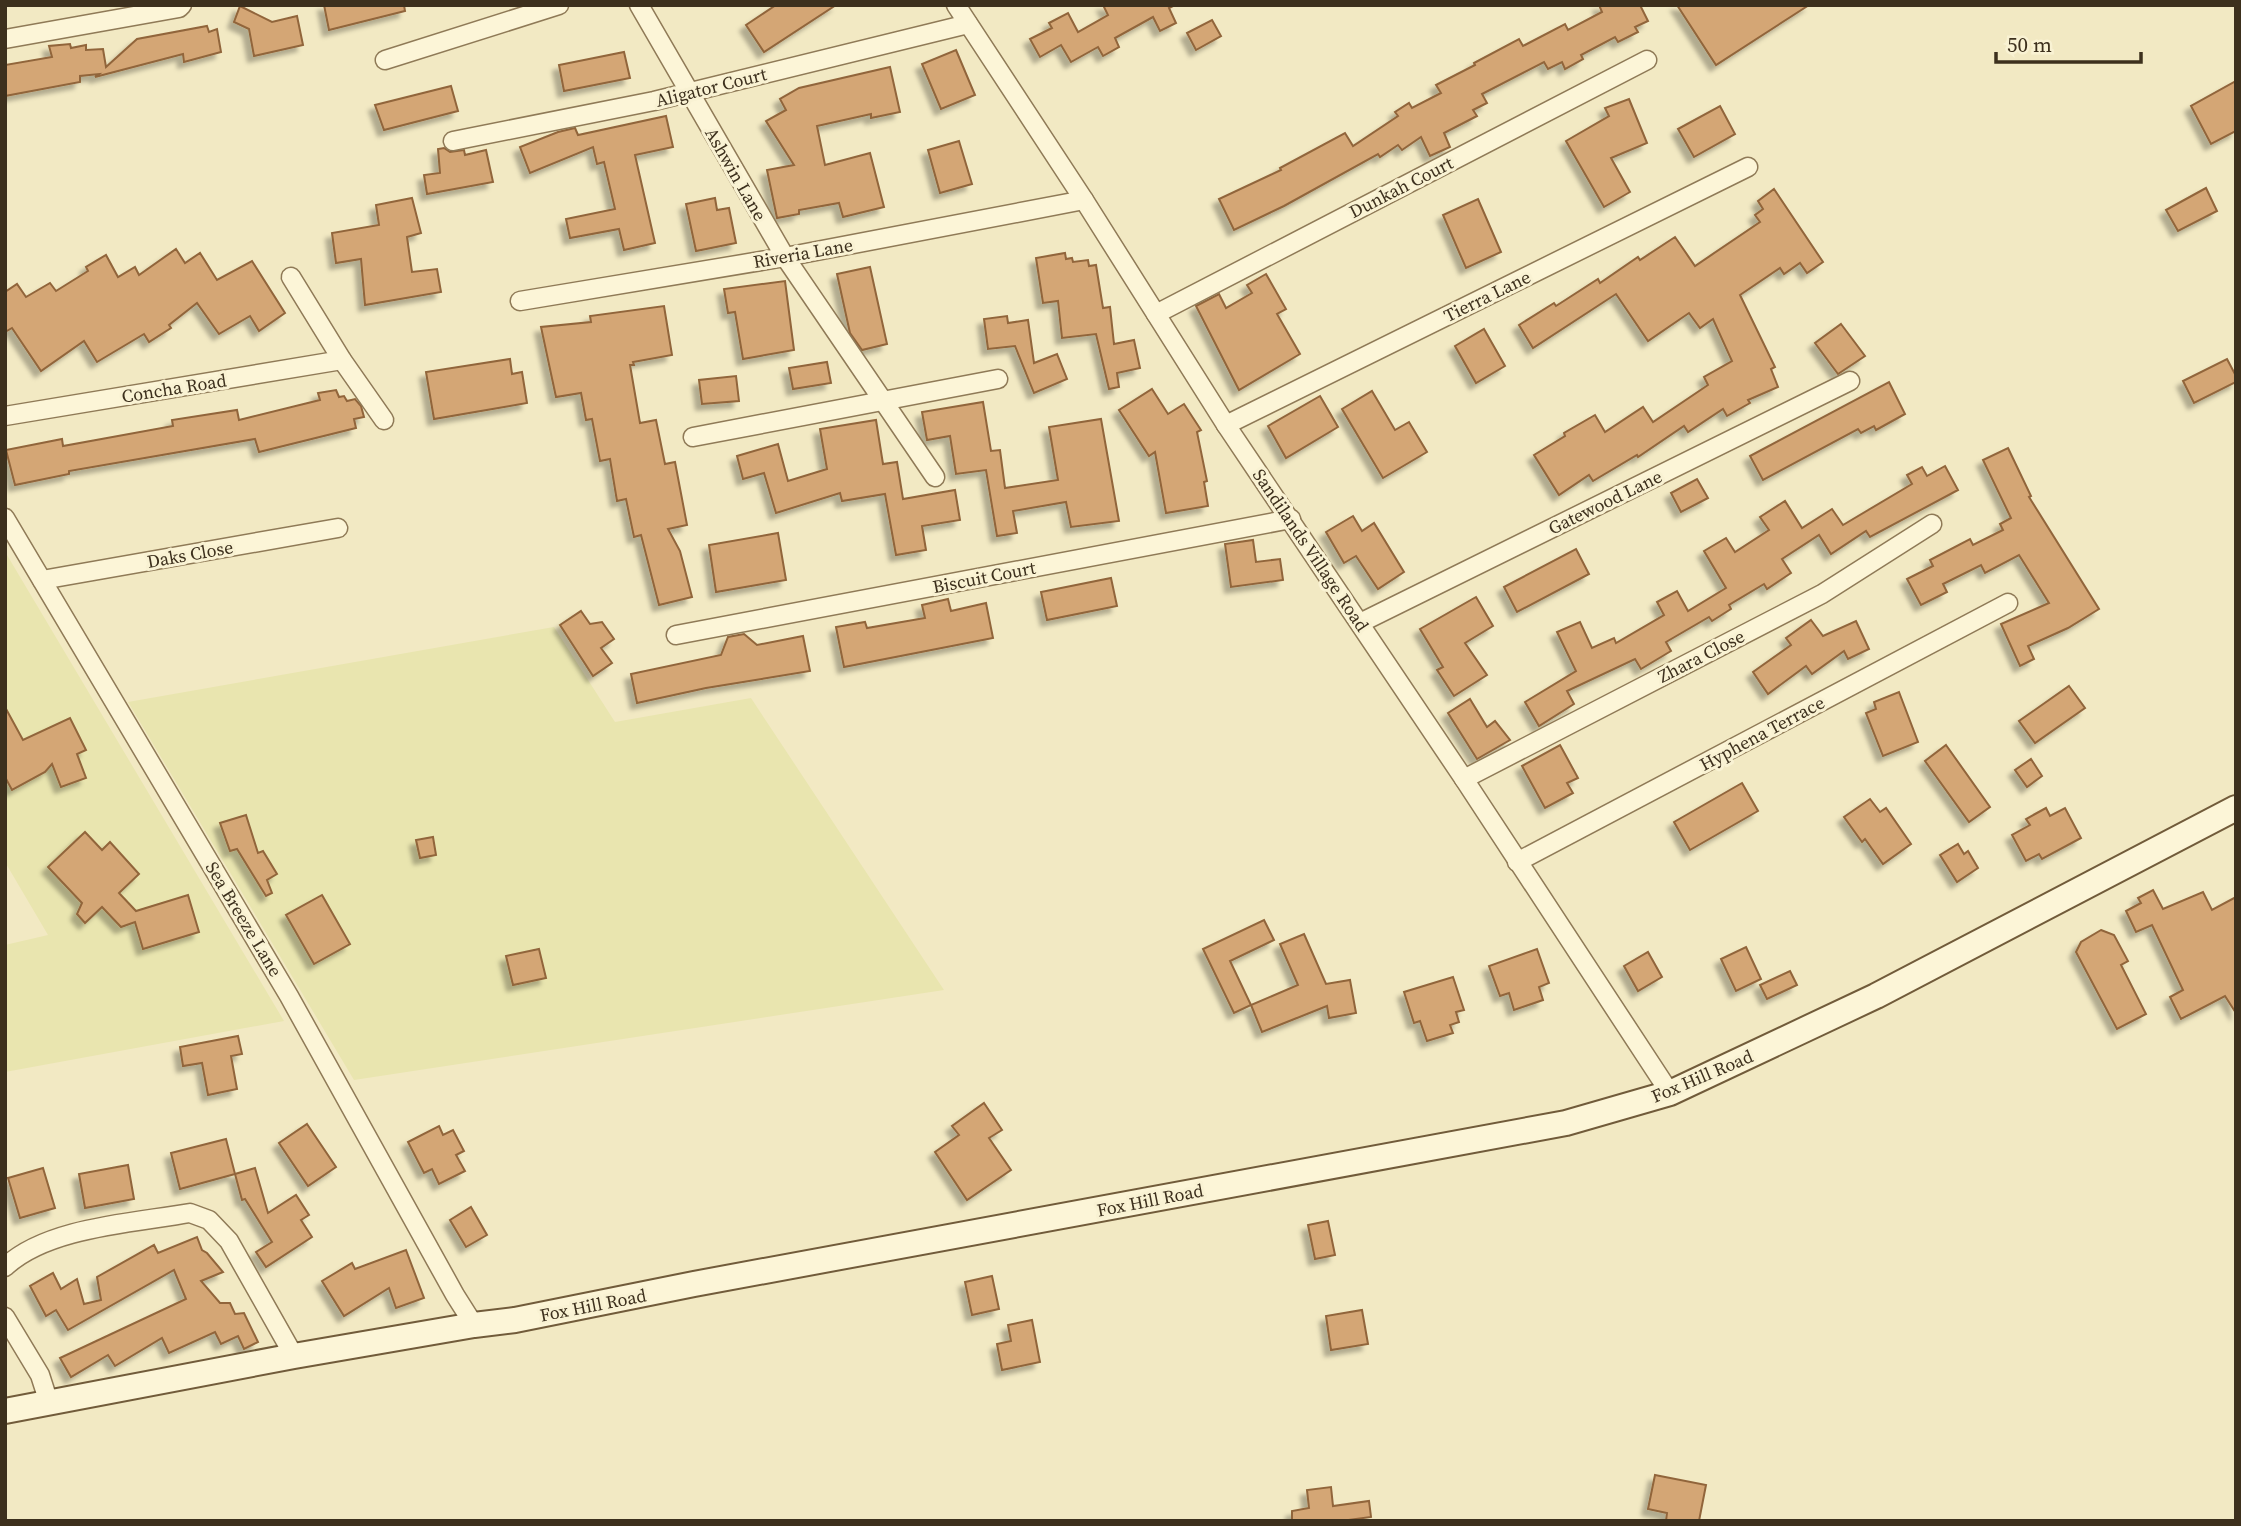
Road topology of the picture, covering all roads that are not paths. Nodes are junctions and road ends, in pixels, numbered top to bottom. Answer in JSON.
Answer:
{"nodes":[{"id":1,"x":182,"y":5,"type":"edge"},
{"id":2,"x":559,"y":5,"type":"edge"},
{"id":3,"x":639,"y":5,"type":"edge"},
{"id":4,"x":956,"y":5,"type":"edge"},
{"id":5,"x":968,"y":24,"type":"junction"},
{"id":6,"x":5,"y":39,"type":"edge"},
{"id":7,"x":385,"y":60,"type":"dead end"},
{"id":8,"x":1647,"y":60,"type":"dead end"},
{"id":9,"x":687,"y":92,"type":"junction"},
{"id":10,"x":453,"y":141,"type":"dead end"},
{"id":11,"x":1748,"y":167,"type":"dead end"},
{"id":12,"x":1084,"y":200,"type":"junction"},
{"id":13,"x":785,"y":257,"type":"junction"},
{"id":14,"x":291,"y":277,"type":"dead end"},
{"id":15,"x":520,"y":301,"type":"dead end"},
{"id":16,"x":1156,"y":314,"type":"junction"},
{"id":17,"x":342,"y":360,"type":"junction"},
{"id":18,"x":998,"y":379,"type":"dead end"},
{"id":19,"x":1850,"y":381,"type":"dead end"},
{"id":20,"x":883,"y":401,"type":"junction"},
{"id":21,"x":5,"y":416,"type":"edge"},
{"id":22,"x":384,"y":420,"type":"dead end"},
{"id":23,"x":1226,"y":425,"type":"junction"},
{"id":24,"x":693,"y":437,"type":"dead end"},
{"id":25,"x":935,"y":477,"type":"dead end"},
{"id":26,"x":5,"y":518,"type":"edge"},
{"id":27,"x":1291,"y":519,"type":"junction"},
{"id":28,"x":1933,"y":524,"type":"dead end"},
{"id":29,"x":338,"y":528,"type":"dead end"},
{"id":30,"x":42,"y":580,"type":"junction"},
{"id":31,"x":2008,"y":603,"type":"dead end"},
{"id":32,"x":1360,"y":623,"type":"junction"},
{"id":33,"x":676,"y":635,"type":"dead end"},
{"id":34,"x":1464,"y":779,"type":"junction"},
{"id":35,"x":2236,"y":808,"type":"edge"},
{"id":36,"x":1517,"y":862,"type":"junction"},
{"id":37,"x":1670,"y":1093,"type":"junction"},
{"id":38,"x":5,"y":1267,"type":"edge"},
{"id":39,"x":5,"y":1317,"type":"edge"},
{"id":40,"x":474,"y":1325,"type":"junction"},
{"id":41,"x":294,"y":1356,"type":"junction"},
{"id":42,"x":49,"y":1403,"type":"junction"},
{"id":43,"x":5,"y":1411,"type":"edge"}],
"edges":[{"from":1,"to":6,"type":"street"},
{"from":2,"to":7,"type":"street"},
{"from":3,"to":9,"type":"street","name":"Ashwin Lane"},
{"from":4,"to":5,"type":"street","name":"Sandilands Village Road"},
{"from":5,"to":9,"type":"street","name":"Aligator Court"},
{"from":5,"to":12,"type":"street","name":"Sandilands Village Road"},
{"from":8,"to":16,"type":"street","name":"Dunkah Court"},
{"from":9,"to":10,"type":"street","name":"Aligator Court"},
{"from":9,"to":13,"type":"street","name":"Ashwin Lane"},
{"from":11,"to":23,"type":"street","name":"Tierra Lane"},
{"from":12,"to":13,"type":"street","name":"Riveria Lane"},
{"from":12,"to":16,"type":"street","name":"Sandilands Village Road"},
{"from":13,"to":15,"type":"street","name":"Riveria Lane"},
{"from":13,"to":20,"type":"street","name":"Ashwin Lane"},
{"from":14,"to":17,"type":"street"},
{"from":16,"to":23,"type":"street","name":"Sandilands Village Road"},
{"from":17,"to":21,"type":"street","name":"Concha Road"},
{"from":17,"to":22,"type":"street"},
{"from":18,"to":20,"type":"street"},
{"from":19,"to":32,"type":"street","name":"Gatewood Lane"},
{"from":20,"to":24,"type":"street"},
{"from":20,"to":25,"type":"street","name":"Ashwin Lane"},
{"from":23,"to":27,"type":"street","name":"Sandilands Village Road"},
{"from":26,"to":30,"type":"street","name":"Sea Breeze Lane"},
{"from":27,"to":32,"type":"street","name":"Sandilands Village Road"},
{"from":27,"to":33,"type":"street","name":"Biscuit Court"},
{"from":28,"to":34,"type":"street","name":"Zhara Close"},
{"from":29,"to":30,"type":"street","name":"Daks Close"},
{"from":30,"to":40,"type":"street","name":"Sea Breeze Lane"},
{"from":31,"to":36,"type":"street","name":"Hyphena Terrace"},
{"from":32,"to":34,"type":"street","name":"Sandilands Village Road"},
{"from":34,"to":36,"type":"street","name":"Sandilands Village Road"},
{"from":35,"to":37,"type":"main road","name":"Fox Hill Road"},
{"from":36,"to":37,"type":"street","name":"Sandilands Village Road"},
{"from":37,"to":40,"type":"main road","name":"Fox Hill Road"},
{"from":38,"to":41,"type":"street"},
{"from":39,"to":42,"type":"street"},
{"from":40,"to":41,"type":"main road","name":"Fox Hill Road"},
{"from":41,"to":42,"type":"main road","name":"Fox Hill Road"},
{"from":42,"to":43,"type":"main road","name":"Fox Hill Road"}]}
